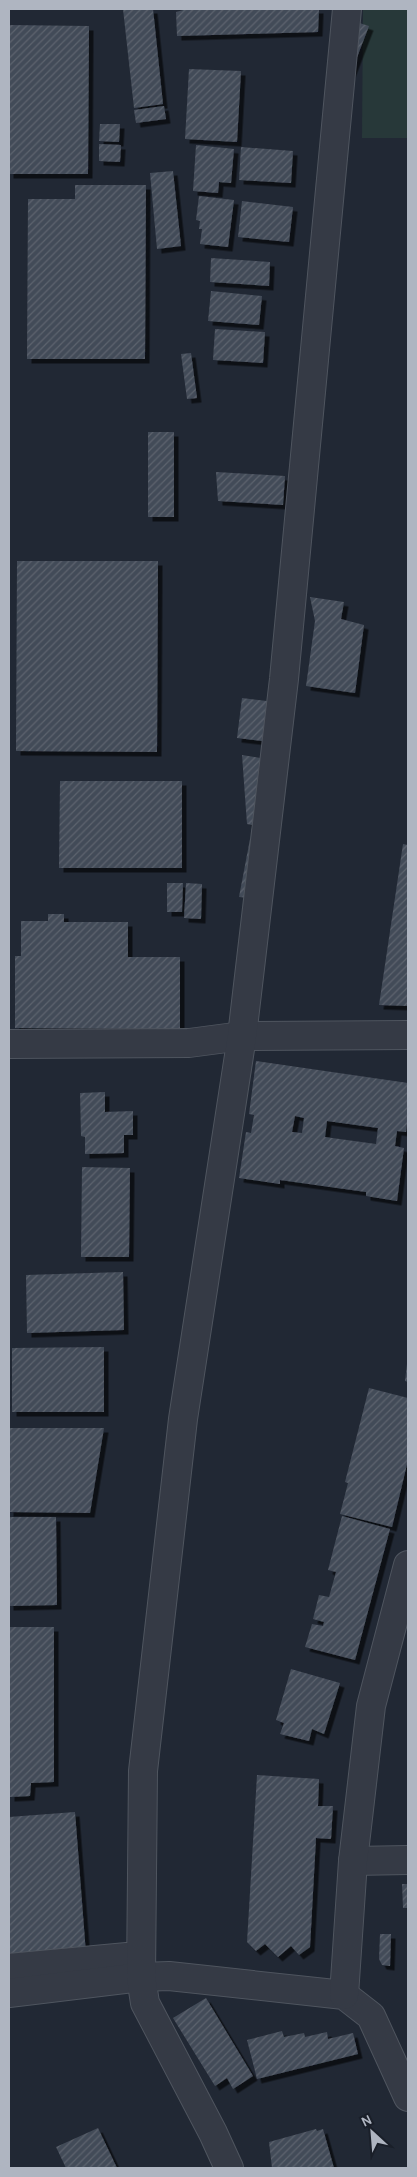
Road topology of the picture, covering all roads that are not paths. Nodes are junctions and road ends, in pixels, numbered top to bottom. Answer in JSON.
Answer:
{"nodes":[{"id":1,"x":347,"y":9,"type":"edge"},
{"id":2,"x":408,"y":1035,"type":"edge"},
{"id":3,"x":242,"y":1036,"type":"junction"},
{"id":4,"x":9,"y":1044,"type":"edge"},
{"id":5,"x":408,"y":1565,"type":"edge"},
{"id":6,"x":408,"y":1860,"type":"edge"},
{"id":7,"x":353,"y":1861,"type":"junction"},
{"id":8,"x":9,"y":1968,"type":"edge"},
{"id":9,"x":9,"y":1975,"type":"edge"},
{"id":10,"x":141,"y":1977,"type":"junction"},
{"id":11,"x":9,"y":1993,"type":"edge"},
{"id":12,"x":344,"y":1996,"type":"junction"},
{"id":13,"x":408,"y":2097,"type":"edge"},
{"id":14,"x":229,"y":2168,"type":"edge"}],
"edges":[{"from":1,"to":3,"type":"street"},
{"from":2,"to":3,"type":"street"},
{"from":3,"to":4,"type":"street"},
{"from":3,"to":10,"type":"street"},
{"from":5,"to":7,"type":"street"},
{"from":6,"to":7,"type":"street"},
{"from":7,"to":12,"type":"street"},
{"from":8,"to":9,"type":"street"},
{"from":10,"to":11,"type":"street"},
{"from":10,"to":12,"type":"street"},
{"from":10,"to":14,"type":"street"},
{"from":12,"to":13,"type":"street"}]}
